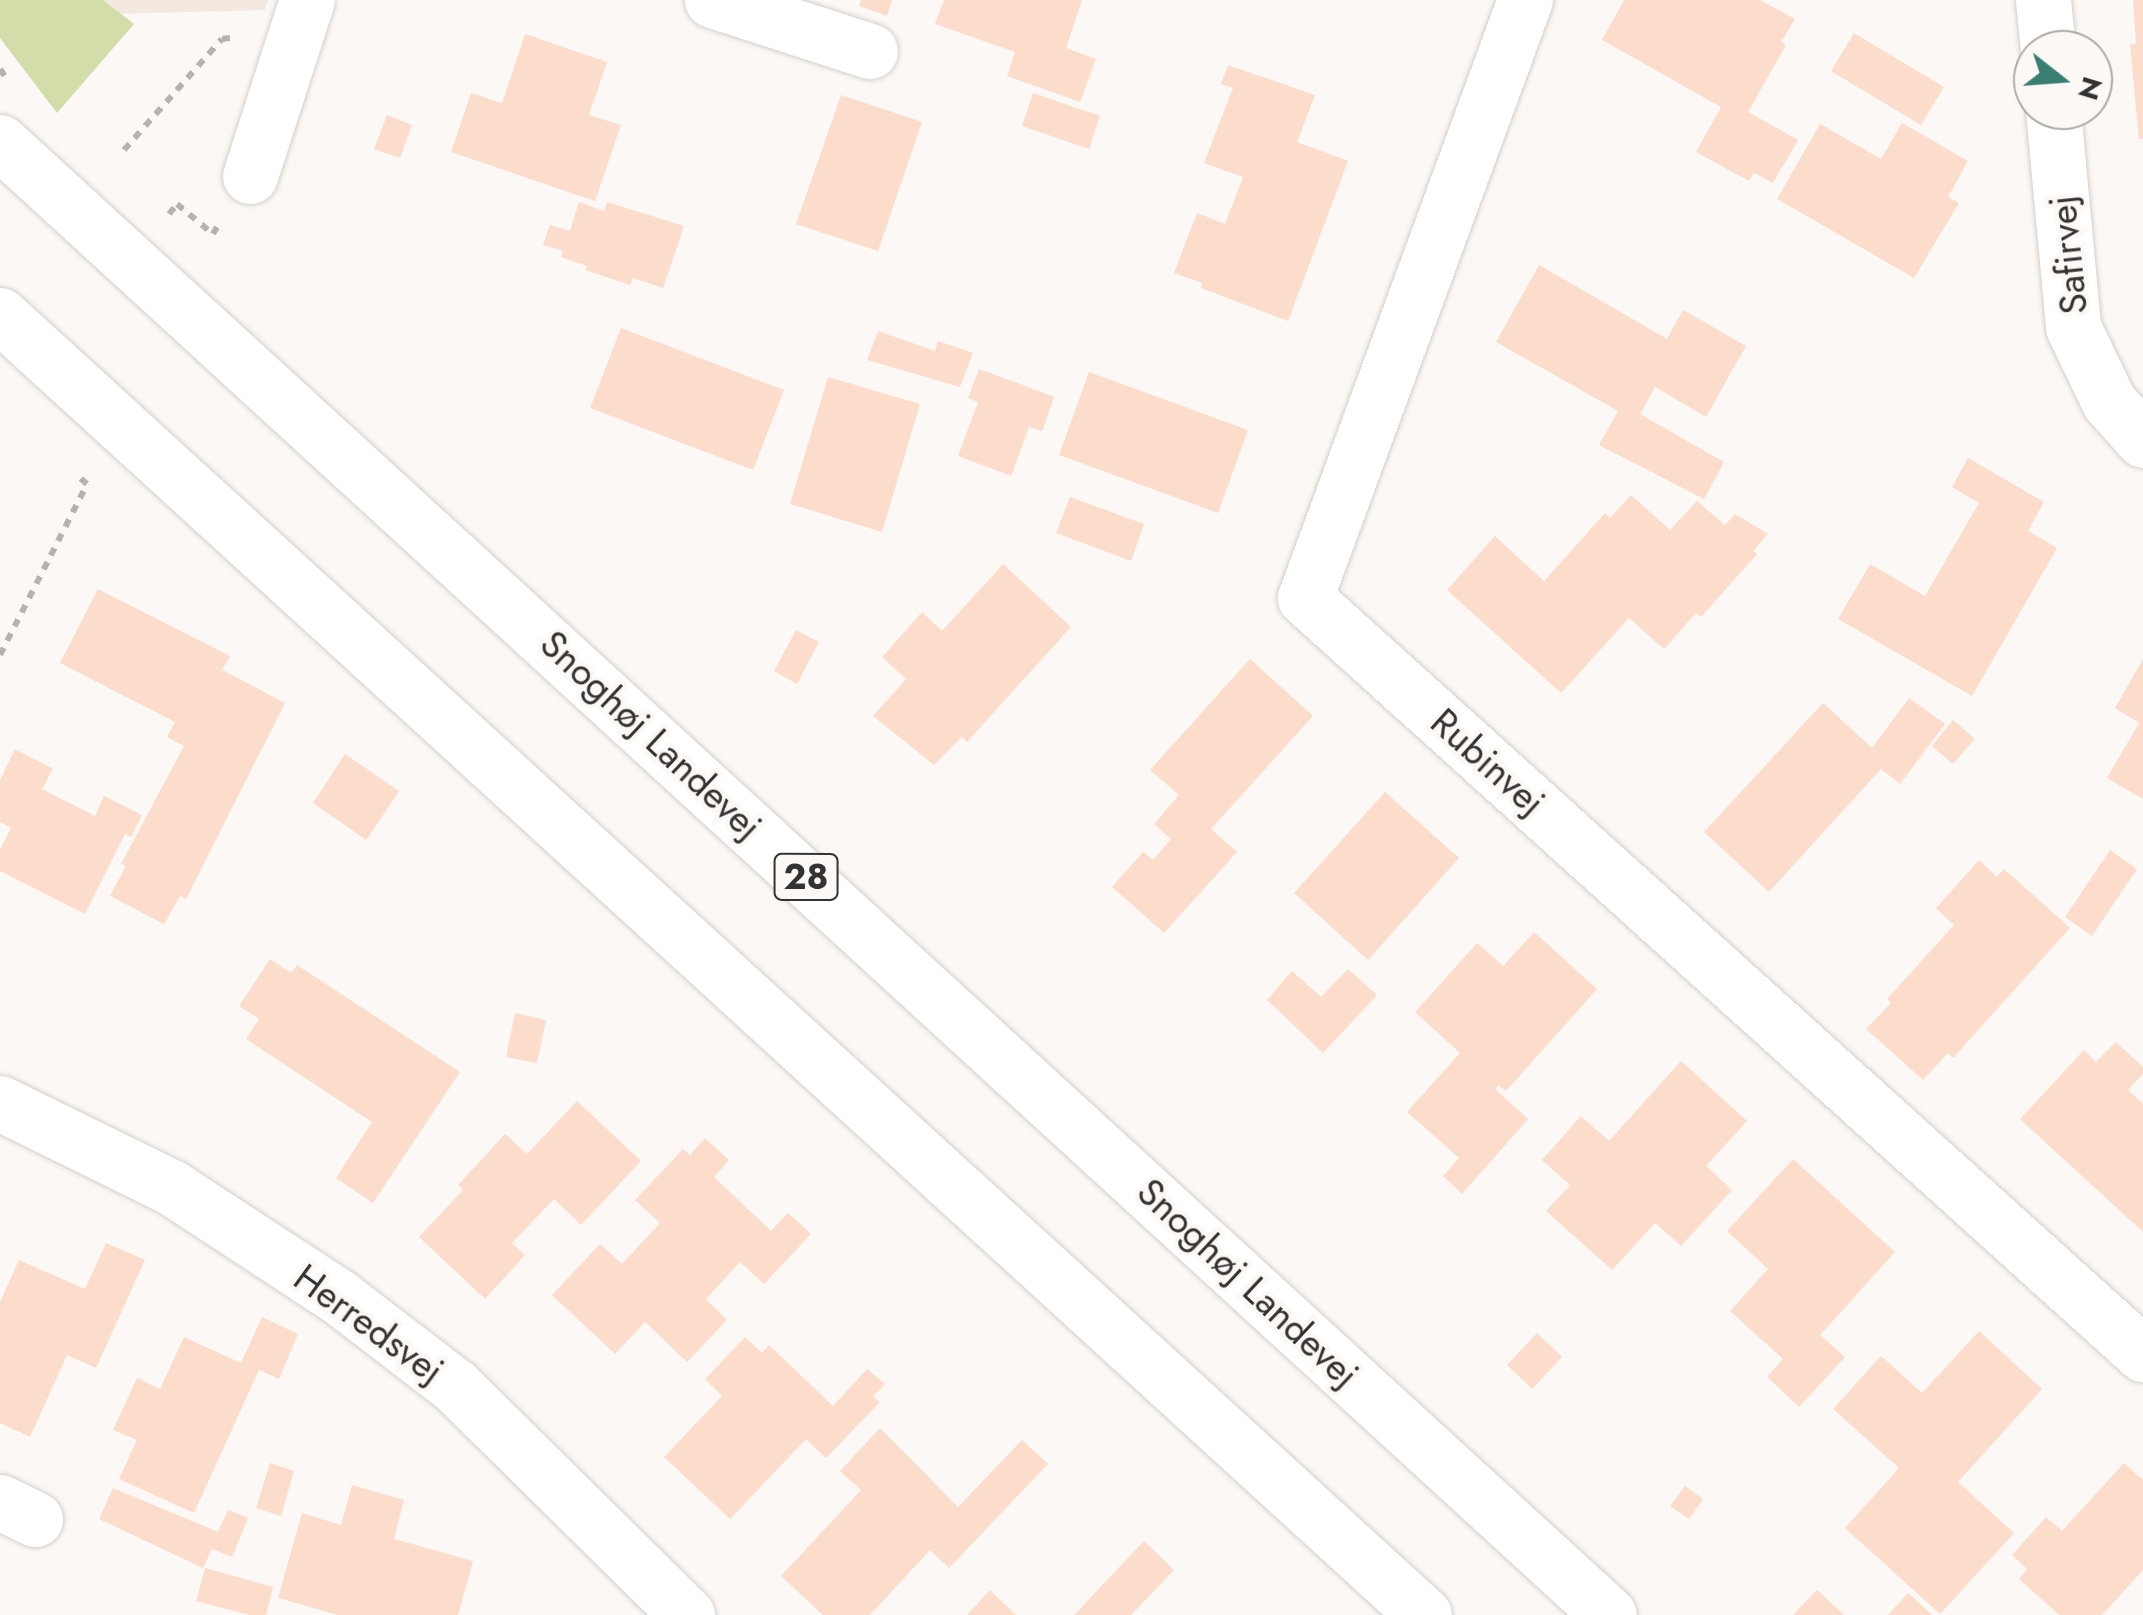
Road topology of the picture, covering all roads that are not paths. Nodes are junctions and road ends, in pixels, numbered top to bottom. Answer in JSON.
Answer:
{"nodes":[{"id":1,"x":712,"y":0,"type":"edge"},
{"id":2,"x":1525,"y":0,"type":"edge"},
{"id":3,"x":2043,"y":0,"type":"edge"},
{"id":4,"x":302,"y":16,"type":"edge"},
{"id":5,"x":2046,"y":30,"type":"edge"},
{"id":6,"x":870,"y":51,"type":"dead end"},
{"id":7,"x":2056,"y":130,"type":"edge"},
{"id":8,"x":0,"y":142,"type":"edge"},
{"id":9,"x":250,"y":176,"type":"dead end"},
{"id":10,"x":0,"y":315,"type":"edge"},
{"id":11,"x":2143,"y":440,"type":"edge"},
{"id":12,"x":0,"y":1103,"type":"edge"},
{"id":13,"x":2143,"y":1354,"type":"edge"},
{"id":14,"x":675,"y":1611,"type":"edge"},
{"id":15,"x":1424,"y":1615,"type":"edge"},
{"id":16,"x":1609,"y":1615,"type":"edge"}],
"edges":[{"from":1,"to":6,"type":"main road"},
{"from":2,"to":13,"type":"main road","name":"Rubinvej"},
{"from":3,"to":5,"type":"main road"},
{"from":4,"to":9,"type":"main road"},
{"from":7,"to":11,"type":"main road","name":"Safirvej"},
{"from":8,"to":16,"type":"main road","name":"Snoghøj Landevej","number":"28"},
{"from":10,"to":15,"type":"main road"},
{"from":12,"to":14,"type":"main road","name":"Herredsvej"}]}
